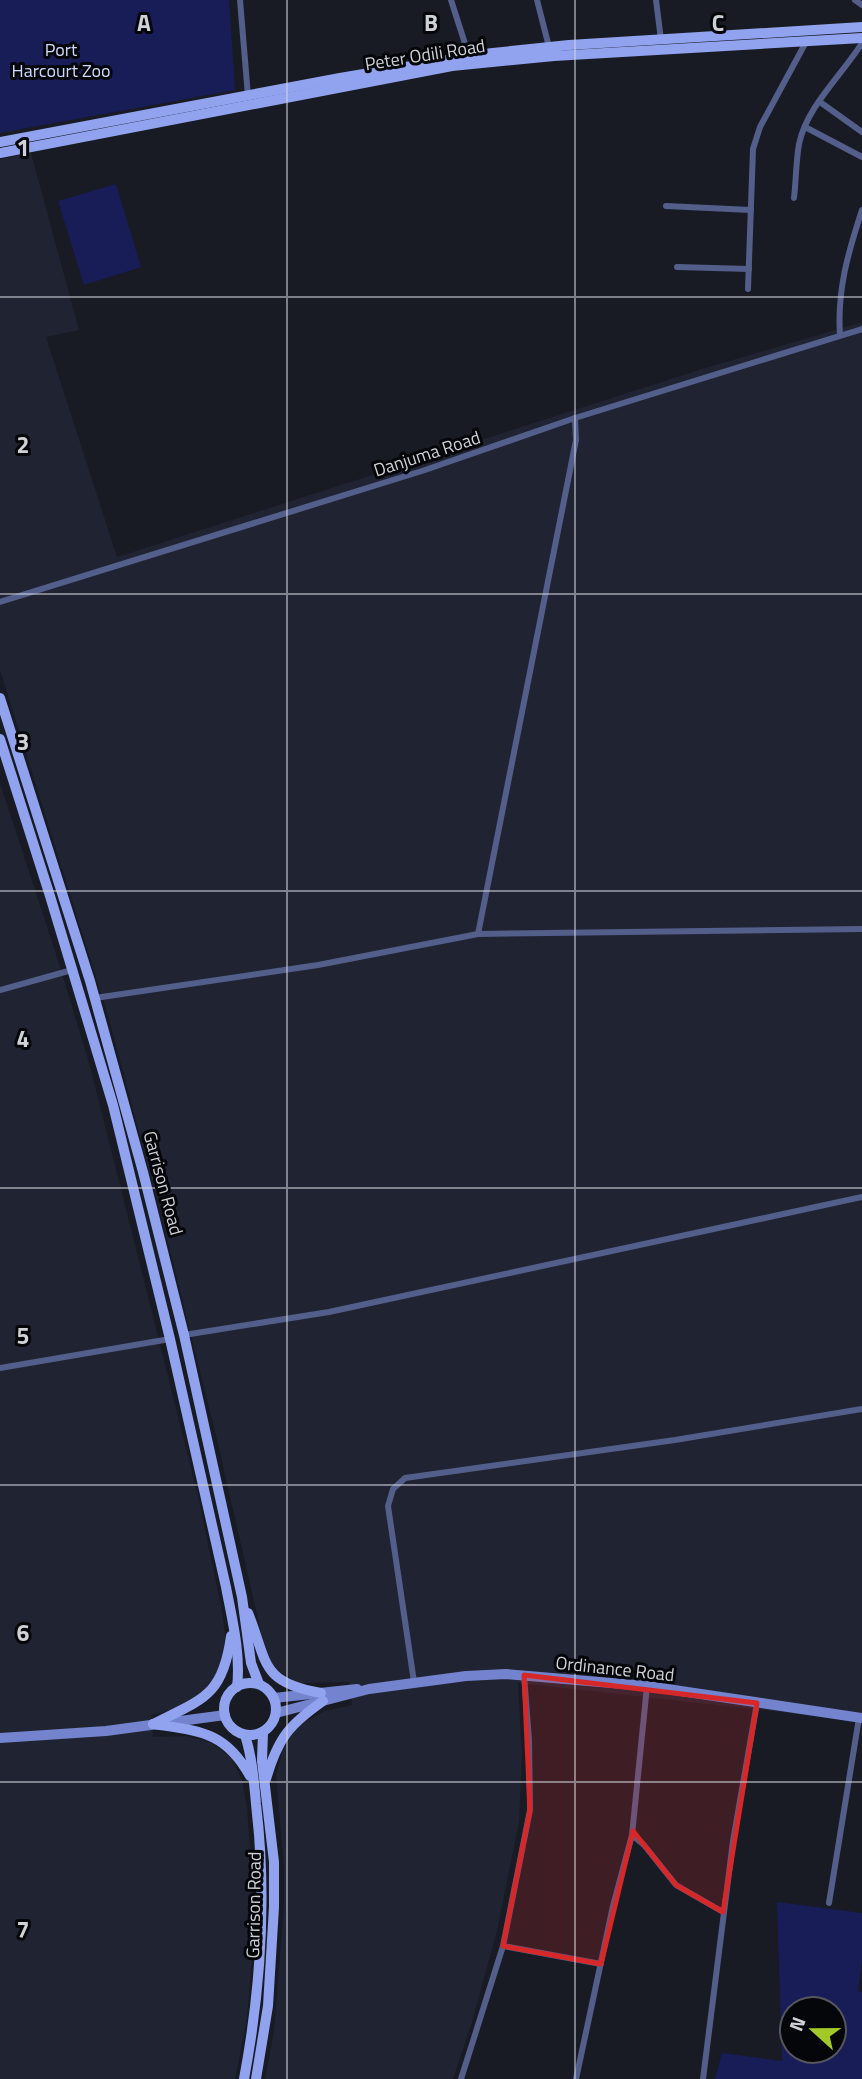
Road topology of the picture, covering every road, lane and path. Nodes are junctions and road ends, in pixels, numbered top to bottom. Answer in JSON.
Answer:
{"nodes":[{"id":1,"x":240,"y":0,"type":"edge"},
{"id":2,"x":451,"y":0,"type":"edge"},
{"id":3,"x":537,"y":0,"type":"edge"},
{"id":4,"x":656,"y":0,"type":"edge"},
{"id":5,"x":855,"y":0,"type":"edge"},
{"id":6,"x":862,"y":5,"type":"edge"},
{"id":7,"x":862,"y":27,"type":"edge"},
{"id":8,"x":661,"y":40,"type":"junction"},
{"id":9,"x":862,"y":40,"type":"edge"},
{"id":10,"x":806,"y":42,"type":"junction"},
{"id":11,"x":549,"y":47,"type":"junction"},
{"id":12,"x":469,"y":56,"type":"junction"},
{"id":13,"x":248,"y":100,"type":"junction"},
{"id":14,"x":820,"y":102,"type":"junction"},
{"id":15,"x":806,"y":127,"type":"junction"},
{"id":16,"x":862,"y":132,"type":"edge"},
{"id":17,"x":0,"y":142,"type":"edge"},
{"id":18,"x":0,"y":153,"type":"edge"},
{"id":19,"x":862,"y":157,"type":"edge"},
{"id":20,"x":794,"y":198,"type":"dead end"},
{"id":21,"x":666,"y":205,"type":"dead end"},
{"id":22,"x":751,"y":210,"type":"junction"},
{"id":23,"x":862,"y":210,"type":"edge"},
{"id":24,"x":677,"y":267,"type":"dead end"},
{"id":25,"x":749,"y":269,"type":"junction"},
{"id":26,"x":748,"y":289,"type":"dead end"},
{"id":27,"x":862,"y":329,"type":"edge"},
{"id":28,"x":840,"y":335,"type":"junction"},
{"id":29,"x":575,"y":418,"type":"junction"},
{"id":30,"x":0,"y":602,"type":"edge"},
{"id":31,"x":0,"y":698,"type":"edge"},
{"id":32,"x":0,"y":739,"type":"edge"},
{"id":33,"x":862,"y":929,"type":"edge"},
{"id":34,"x":478,"y":934,"type":"junction"},
{"id":35,"x":73,"y":970,"type":"junction"},
{"id":36,"x":0,"y":990,"type":"edge"},
{"id":37,"x":95,"y":998,"type":"junction"},
{"id":38,"x":862,"y":1197,"type":"edge"},
{"id":39,"x":184,"y":1335,"type":"junction"},
{"id":40,"x":170,"y":1339,"type":"junction"},
{"id":41,"x":0,"y":1368,"type":"edge"},
{"id":42,"x":862,"y":1409,"type":"edge"},
{"id":43,"x":242,"y":1597,"type":"junction"},
{"id":44,"x":231,"y":1616,"type":"junction"},
{"id":45,"x":524,"y":1675,"type":"junction"},
{"id":46,"x":415,"y":1682,"type":"junction"},
{"id":47,"x":259,"y":1684,"type":"junction"},
{"id":48,"x":647,"y":1686,"type":"junction"},
{"id":49,"x":237,"y":1687,"type":"junction"},
{"id":50,"x":322,"y":1697,"type":"junction"},
{"id":51,"x":274,"y":1698,"type":"junction"},
{"id":52,"x":757,"y":1703,"type":"junction"},
{"id":53,"x":276,"y":1713,"type":"junction"},
{"id":54,"x":225,"y":1715,"type":"junction"},
{"id":55,"x":860,"y":1718,"type":"edge"},
{"id":56,"x":153,"y":1724,"type":"junction"},
{"id":57,"x":263,"y":1732,"type":"junction"},
{"id":58,"x":245,"y":1735,"type":"junction"},
{"id":59,"x":0,"y":1738,"type":"edge"},
{"id":60,"x":260,"y":1782,"type":"junction"},
{"id":61,"x":632,"y":1835,"type":"junction"},
{"id":62,"x":829,"y":1903,"type":"dead end"},
{"id":63,"x":723,"y":1912,"type":"junction"},
{"id":64,"x":503,"y":1946,"type":"junction"},
{"id":65,"x":601,"y":1964,"type":"junction"},
{"id":66,"x":244,"y":2079,"type":"edge"},
{"id":67,"x":257,"y":2079,"type":"edge"},
{"id":68,"x":461,"y":2079,"type":"edge"},
{"id":69,"x":576,"y":2079,"type":"edge"},
{"id":70,"x":703,"y":2079,"type":"edge"}],
"edges":[{"from":1,"to":13,"type":"street"},
{"from":2,"to":12,"type":"street"},
{"from":3,"to":11,"type":"street"},
{"from":4,"to":8,"type":"street"},
{"from":5,"to":6,"type":"street"},
{"from":7,"to":8,"type":"main road","name":"Peter Odili Road"},
{"from":8,"to":11,"type":"main road","name":"Peter Odili Road"},
{"from":9,"to":10,"type":"main road","name":"Peter Odili Road"},
{"from":9,"to":14,"type":"street"},
{"from":10,"to":13,"type":"main road","name":"Peter Odili Road"},
{"from":10,"to":22,"type":"street"},
{"from":11,"to":12,"type":"main road","name":"Peter Odili Road"},
{"from":12,"to":13,"type":"main road","name":"Peter Odili Road"},
{"from":13,"to":17,"type":"main road","name":"Peter Odili Road"},
{"from":13,"to":18,"type":"main road","name":"Peter Odili Road"},
{"from":14,"to":15,"type":"street"},
{"from":14,"to":16,"type":"street"},
{"from":15,"to":19,"type":"street"},
{"from":15,"to":20,"type":"street"},
{"from":21,"to":22,"type":"street"},
{"from":22,"to":25,"type":"street"},
{"from":23,"to":28,"type":"street"},
{"from":24,"to":25,"type":"street"},
{"from":25,"to":26,"type":"street"},
{"from":27,"to":28,"type":"street","name":"Danjuma Road"},
{"from":28,"to":29,"type":"street","name":"Danjuma Road"},
{"from":29,"to":30,"type":"street","name":"Danjuma Road"},
{"from":29,"to":34,"type":"street"},
{"from":31,"to":37,"type":"main road","name":"Garrison Road"},
{"from":32,"to":35,"type":"main road","name":"Garrison Road"},
{"from":33,"to":34,"type":"street"},
{"from":34,"to":37,"type":"street"},
{"from":35,"to":36,"type":"street"},
{"from":35,"to":40,"type":"main road","name":"Garrison Road"},
{"from":37,"to":39,"type":"main road","name":"Garrison Road"},
{"from":38,"to":39,"type":"street"},
{"from":39,"to":43,"type":"main road","name":"Garrison Road"},
{"from":40,"to":41,"type":"street"},
{"from":40,"to":44,"type":"main road","name":"Garrison Road"},
{"from":42,"to":46,"type":"street"},
{"from":43,"to":47,"type":"main road","name":"Garrison Road"},
{"from":43,"to":50,"type":"main road"},
{"from":44,"to":49,"type":"main road","name":"Garrison Road"},
{"from":44,"to":56,"type":"main road"},
{"from":45,"to":46,"type":"street","name":"Ordinance Road"},
{"from":45,"to":48,"type":"street","name":"Ordinance Road"},
{"from":45,"to":64,"type":"street"},
{"from":46,"to":50,"type":"street","name":"Ordinance Road"},
{"from":47,"to":49,"type":"main road"},
{"from":47,"to":51,"type":"main road"},
{"from":48,"to":52,"type":"street","name":"Ordinance Road"},
{"from":48,"to":61,"type":"street"},
{"from":49,"to":54,"type":"main road"},
{"from":50,"to":51,"type":"street","name":"Ordinance Road"},
{"from":50,"to":53,"type":"street","name":"Ordinance Road"},
{"from":50,"to":60,"type":"main road"},
{"from":51,"to":53,"type":"main road"},
{"from":52,"to":55,"type":"street","name":"Ordinance Road"},
{"from":52,"to":63,"type":"street"},
{"from":53,"to":57,"type":"main road"},
{"from":54,"to":56,"type":"street"},
{"from":54,"to":58,"type":"main road"},
{"from":55,"to":62,"type":"street"},
{"from":56,"to":59,"type":"street"},
{"from":56,"to":60,"type":"main road"},
{"from":57,"to":58,"type":"main road"},
{"from":57,"to":60,"type":"main road","name":"Garrison Road"},
{"from":58,"to":60,"type":"main road","name":"Garrison Road"},
{"from":60,"to":66,"type":"main road","name":"Garrison Road"},
{"from":60,"to":67,"type":"main road","name":"Garrison Road"},
{"from":61,"to":63,"type":"street"},
{"from":61,"to":65,"type":"street"},
{"from":63,"to":70,"type":"street"},
{"from":64,"to":65,"type":"street"},
{"from":64,"to":68,"type":"street"},
{"from":65,"to":69,"type":"street"}]}
